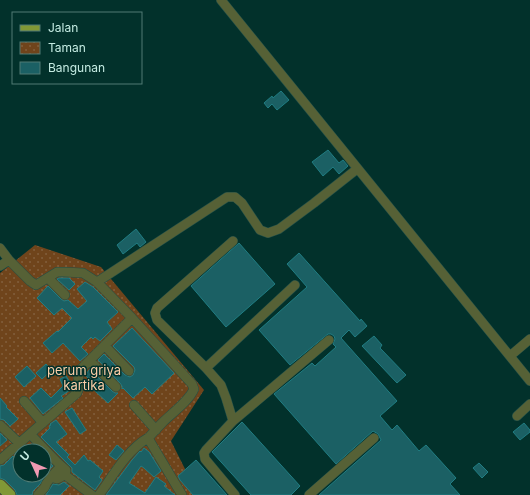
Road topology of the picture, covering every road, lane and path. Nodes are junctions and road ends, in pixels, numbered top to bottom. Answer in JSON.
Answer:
{"nodes":[{"id":1,"x":221,"y":0,"type":"edge"},
{"id":2,"x":357,"y":169,"type":"junction"},
{"id":3,"x":233,"y":240,"type":"dead end"},
{"id":4,"x":0,"y":248,"type":"edge"},
{"id":5,"x":9,"y":260,"type":"junction"},
{"id":6,"x":0,"y":266,"type":"edge"},
{"id":7,"x":48,"y":278,"type":"junction"},
{"id":8,"x":97,"y":282,"type":"junction"},
{"id":9,"x":296,"y":285,"type":"dead end"},
{"id":10,"x":65,"y":295,"type":"dead end"},
{"id":11,"x":132,"y":318,"type":"junction"},
{"id":12,"x":530,"y":339,"type":"edge"},
{"id":13,"x":329,"y":340,"type":"dead end"},
{"id":14,"x":105,"y":346,"type":"junction"},
{"id":15,"x":510,"y":356,"type":"junction"},
{"id":16,"x":90,"y":361,"type":"junction"},
{"id":17,"x":206,"y":368,"type":"junction"},
{"id":18,"x":129,"y":371,"type":"dead end"},
{"id":19,"x":530,"y":382,"type":"edge"},
{"id":20,"x":116,"y":387,"type":"dead end"},
{"id":21,"x":24,"y":401,"type":"dead end"},
{"id":22,"x":530,"y":404,"type":"edge"},
{"id":23,"x":134,"y":405,"type":"dead end"},
{"id":24,"x":517,"y":416,"type":"dead end"},
{"id":25,"x":233,"y":420,"type":"junction"},
{"id":26,"x":43,"y":423,"type":"junction"},
{"id":27,"x":0,"y":425,"type":"edge"},
{"id":28,"x":156,"y":430,"type":"junction"},
{"id":29,"x":30,"y":434,"type":"junction"},
{"id":30,"x":148,"y":438,"type":"junction"},
{"id":31,"x":374,"y":438,"type":"dead end"},
{"id":32,"x":19,"y":443,"type":"joint"},
{"id":33,"x":12,"y":449,"type":"edge"},
{"id":34,"x":0,"y":460,"type":"edge"},
{"id":35,"x":61,"y":466,"type":"junction"},
{"id":36,"x":65,"y":475,"type":"junction"},
{"id":37,"x":52,"y":476,"type":"edge"},
{"id":38,"x":52,"y":477,"type":"edge"},
{"id":39,"x":47,"y":483,"type":"edge"},
{"id":40,"x":38,"y":495,"type":"edge"},
{"id":41,"x":98,"y":495,"type":"edge"},
{"id":42,"x":182,"y":495,"type":"edge"},
{"id":43,"x":235,"y":495,"type":"edge"},
{"id":44,"x":309,"y":495,"type":"edge"}],
"edges":[{"from":1,"to":2,"type":"street"},
{"from":2,"to":8,"type":"street"},
{"from":2,"to":15,"type":"street"},
{"from":3,"to":17,"type":"street"},
{"from":4,"to":5,"type":"street"},
{"from":5,"to":6,"type":"street"},
{"from":5,"to":7,"type":"street"},
{"from":7,"to":8,"type":"street"},
{"from":7,"to":10,"type":"street"},
{"from":8,"to":11,"type":"street"},
{"from":9,"to":17,"type":"street"},
{"from":11,"to":14,"type":"street"},
{"from":11,"to":28,"type":"street"},
{"from":12,"to":15,"type":"street"},
{"from":13,"to":25,"type":"street"},
{"from":14,"to":16,"type":"street"},
{"from":14,"to":18,"type":"street"},
{"from":15,"to":19,"type":"street"},
{"from":16,"to":20,"type":"street"},
{"from":16,"to":26,"type":"street"},
{"from":17,"to":25,"type":"street"},
{"from":21,"to":26,"type":"street"},
{"from":22,"to":24,"type":"street"},
{"from":23,"to":28,"type":"street"},
{"from":25,"to":43,"type":"street"},
{"from":26,"to":29,"type":"street"},
{"from":27,"to":32,"type":"street"},
{"from":28,"to":30,"type":"street"},
{"from":29,"to":32,"type":"street"},
{"from":29,"to":35,"type":"street"},
{"from":30,"to":41,"type":"street"},
{"from":30,"to":42,"type":"street"},
{"from":31,"to":44,"type":"street"},
{"from":33,"to":34,"type":"street"},
{"from":35,"to":36,"type":"street"},
{"from":35,"to":37,"type":"street"},
{"from":36,"to":38,"type":"street"},
{"from":36,"to":41,"type":"street"},
{"from":39,"to":40,"type":"street"}]}
